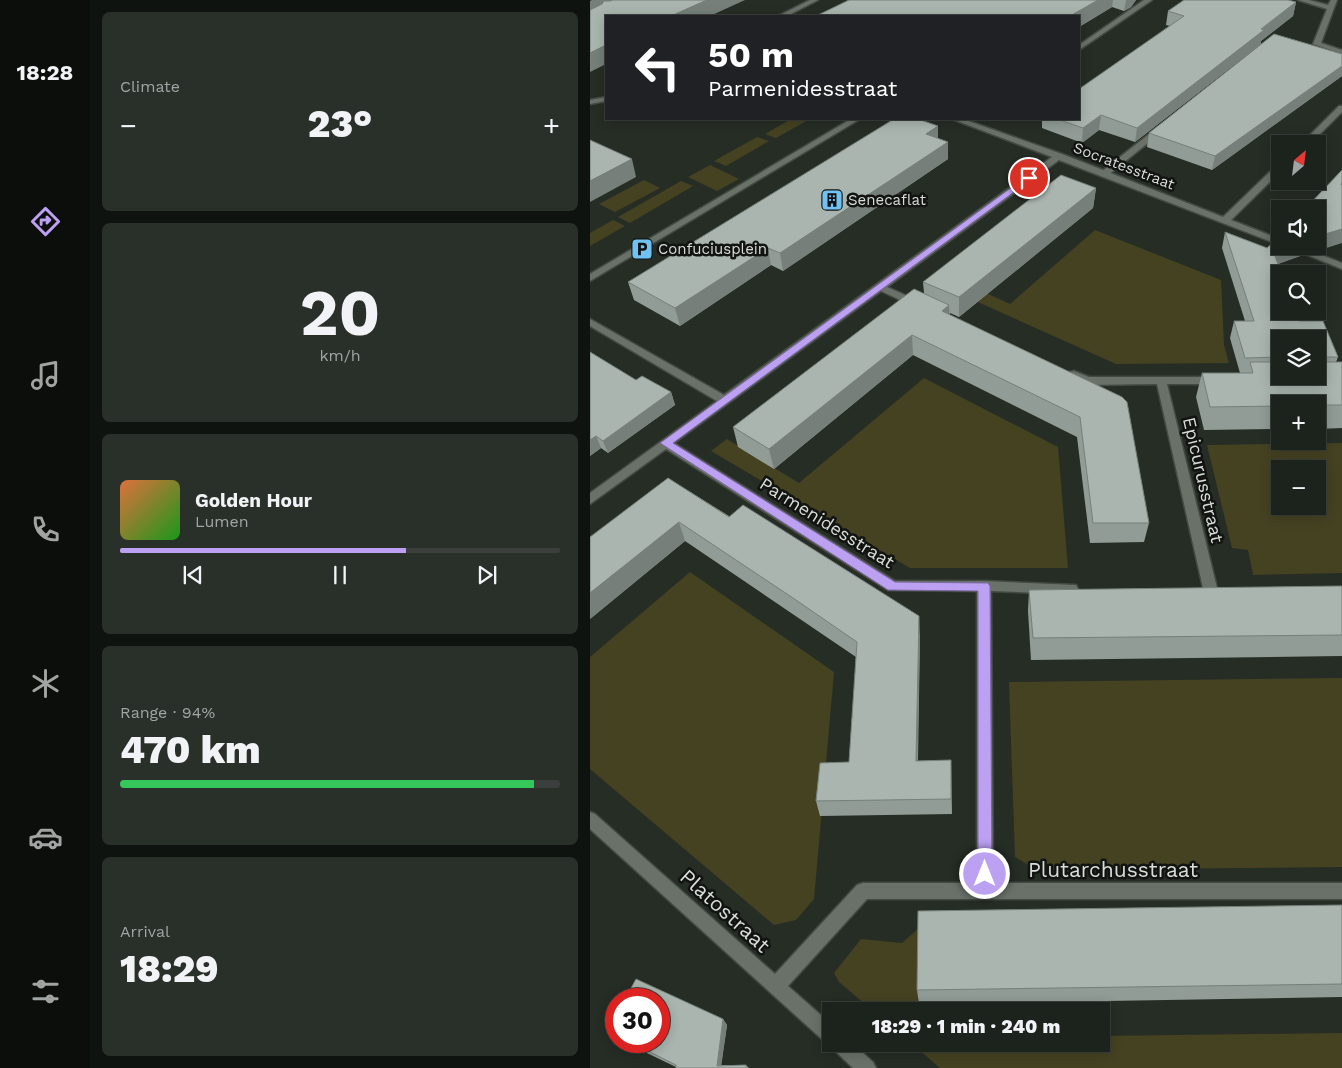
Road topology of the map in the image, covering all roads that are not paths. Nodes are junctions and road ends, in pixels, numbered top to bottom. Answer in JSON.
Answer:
{"nodes":[{"id":1,"x":815,"y":0,"type":"edge"},
{"id":2,"x":1149,"y":0,"type":"edge"},
{"id":3,"x":1301,"y":0,"type":"edge"},
{"id":4,"x":1334,"y":0,"type":"edge"},
{"id":5,"x":1330,"y":8,"type":"junction"},
{"id":6,"x":784,"y":15,"type":"edge"},
{"id":7,"x":1080,"y":47,"type":"edge"},
{"id":8,"x":1342,"y":52,"type":"edge"},
{"id":9,"x":605,"y":99,"type":"edge"},
{"id":10,"x":590,"y":102,"type":"edge"},
{"id":11,"x":1342,"y":108,"type":"edge"},
{"id":12,"x":854,"y":120,"type":"edge"},
{"id":13,"x":972,"y":121,"type":"edge"},
{"id":14,"x":1165,"y":126,"type":"edge"},
{"id":15,"x":1314,"y":135,"type":"edge"},
{"id":16,"x":1059,"y":156,"type":"junction"},
{"id":17,"x":1104,"y":174,"type":"junction"},
{"id":18,"x":1271,"y":177,"type":"edge"},
{"id":19,"x":1224,"y":221,"type":"junction"},
{"id":20,"x":1271,"y":239,"type":"edge"},
{"id":21,"x":1313,"y":255,"type":"edge"},
{"id":22,"x":1342,"y":266,"type":"edge"},
{"id":23,"x":590,"y":278,"type":"edge"},
{"id":24,"x":880,"y":287,"type":"junction"},
{"id":25,"x":925,"y":308,"type":"edge"},
{"id":26,"x":590,"y":322,"type":"edge"},
{"id":27,"x":1060,"y":369,"type":"edge"},
{"id":28,"x":1161,"y":380,"type":"junction"},
{"id":29,"x":1230,"y":380,"type":"edge"},
{"id":30,"x":724,"y":400,"type":"junction"},
{"id":31,"x":665,"y":443,"type":"junction"},
{"id":32,"x":590,"y":499,"type":"edge"},
{"id":33,"x":984,"y":586,"type":"junction"},
{"id":34,"x":1210,"y":588,"type":"edge"},
{"id":35,"x":1087,"y":589,"type":"edge"},
{"id":36,"x":590,"y":819,"type":"edge"},
{"id":37,"x":1342,"y":891,"type":"edge"},
{"id":38,"x":985,"y":892,"type":"junction"},
{"id":39,"x":775,"y":987,"type":"junction"},
{"id":40,"x":822,"y":1028,"type":"edge"},
{"id":41,"x":849,"y":1052,"type":"edge"},
{"id":42,"x":867,"y":1068,"type":"edge"}],
"edges":[{"from":1,"to":6,"type":"street"},
{"from":2,"to":7,"type":"street"},
{"from":3,"to":5,"type":"street"},
{"from":4,"to":5,"type":"street"},
{"from":5,"to":8,"type":"street"},
{"from":9,"to":10,"type":"street"},
{"from":11,"to":15,"type":"street"},
{"from":12,"to":23,"type":"street"},
{"from":13,"to":16,"type":"street","name":"Socratesstraat"},
{"from":14,"to":17,"type":"street"},
{"from":16,"to":17,"type":"street","name":"Socratesstraat"},
{"from":16,"to":24,"type":"street"},
{"from":17,"to":19,"type":"street","name":"Socratesstraat"},
{"from":18,"to":19,"type":"street"},
{"from":19,"to":20,"type":"street","name":"Socratesstraat"},
{"from":21,"to":22,"type":"street"},
{"from":24,"to":25,"type":"street"},
{"from":24,"to":30,"type":"street"},
{"from":26,"to":30,"type":"street"},
{"from":27,"to":28,"type":"street"},
{"from":28,"to":29,"type":"street"},
{"from":28,"to":34,"type":"street","name":"Epicurusstraat"},
{"from":30,"to":31,"type":"street"},
{"from":31,"to":32,"type":"street"},
{"from":31,"to":33,"type":"street","name":"Parmenidesstraat"},
{"from":33,"to":35,"type":"street","name":"Parmenidesstraat"},
{"from":33,"to":38,"type":"street"},
{"from":36,"to":39,"type":"street","name":"Platostraat"},
{"from":37,"to":38,"type":"street","name":"Plutarchusstraat"},
{"from":38,"to":39,"type":"street","name":"Plutarchusstraat"},
{"from":39,"to":40,"type":"street","name":"Platostraat"},
{"from":41,"to":42,"type":"street"}]}
